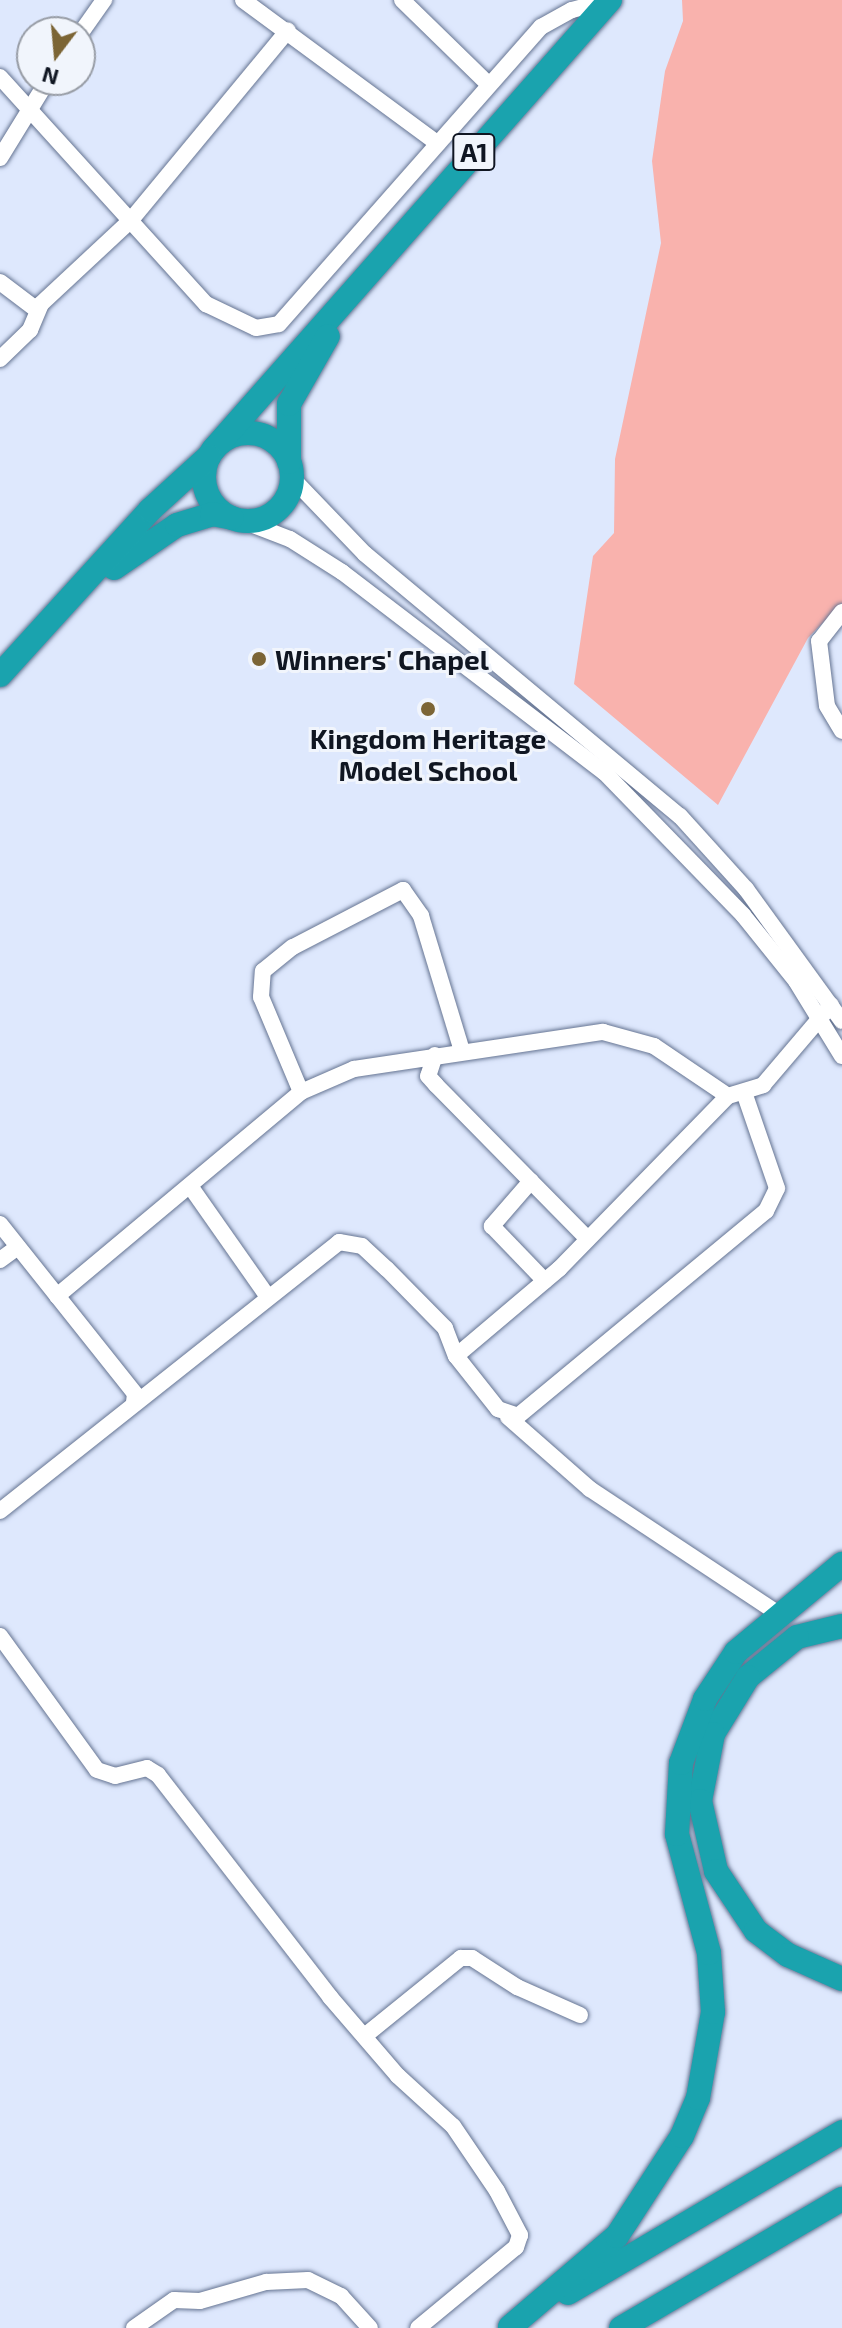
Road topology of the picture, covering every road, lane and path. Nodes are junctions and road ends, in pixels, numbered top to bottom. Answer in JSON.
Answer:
{"nodes":[{"id":1,"x":243,"y":0,"type":"edge"},
{"id":2,"x":402,"y":0,"type":"edge"},
{"id":3,"x":609,"y":0,"type":"edge"},
{"id":4,"x":288,"y":30,"type":"junction"},
{"id":5,"x":0,"y":77,"type":"edge"},
{"id":6,"x":488,"y":84,"type":"junction"},
{"id":7,"x":41,"y":96,"type":"edge"},
{"id":8,"x":32,"y":115,"type":"junction"},
{"id":9,"x":438,"y":144,"type":"junction"},
{"id":10,"x":0,"y":158,"type":"edge"},
{"id":11,"x":131,"y":220,"type":"junction"},
{"id":12,"x":0,"y":282,"type":"edge"},
{"id":13,"x":344,"y":309,"type":"junction"},
{"id":14,"x":37,"y":310,"type":"junction"},
{"id":15,"x":0,"y":359,"type":"edge"},
{"id":16,"x":210,"y":454,"type":"junction"},
{"id":17,"x":291,"y":470,"type":"junction"},
{"id":18,"x":237,"y":520,"type":"junction"},
{"id":19,"x":77,"y":597,"type":"junction"},
{"id":20,"x":842,"y":612,"type":"edge"},
{"id":21,"x":0,"y":675,"type":"edge"},
{"id":22,"x":578,"y":728,"type":"junction"},
{"id":23,"x":842,"y":731,"type":"edge"},
{"id":24,"x":564,"y":743,"type":"junction"},
{"id":25,"x":680,"y":816,"type":"junction"},
{"id":26,"x":666,"y":830,"type":"junction"},
{"id":27,"x":826,"y":1012,"type":"junction"},
{"id":28,"x":842,"y":1021,"type":"edge"},
{"id":29,"x":462,"y":1051,"type":"junction"},
{"id":30,"x":435,"y":1055,"type":"junction"},
{"id":31,"x":842,"y":1056,"type":"edge"},
{"id":32,"x":301,"y":1092,"type":"junction"},
{"id":33,"x":737,"y":1096,"type":"junction"},
{"id":34,"x":531,"y":1181,"type":"junction"},
{"id":35,"x":190,"y":1186,"type":"junction"},
{"id":36,"x":0,"y":1224,"type":"edge"},
{"id":37,"x":588,"y":1239,"type":"junction"},
{"id":38,"x":18,"y":1247,"type":"junction"},
{"id":39,"x":0,"y":1260,"type":"edge"},
{"id":40,"x":545,"y":1281,"type":"junction"},
{"id":41,"x":57,"y":1296,"type":"junction"},
{"id":42,"x":268,"y":1297,"type":"junction"},
{"id":43,"x":456,"y":1356,"type":"junction"},
{"id":44,"x":134,"y":1402,"type":"junction"},
{"id":45,"x":508,"y":1417,"type":"junction"},
{"id":46,"x":0,"y":1511,"type":"edge"},
{"id":47,"x":842,"y":1564,"type":"edge"},
{"id":48,"x":777,"y":1613,"type":"junction"},
{"id":49,"x":842,"y":1626,"type":"edge"},
{"id":50,"x":0,"y":1636,"type":"edge"},
{"id":51,"x":842,"y":1979,"type":"edge"},
{"id":52,"x":580,"y":2015,"type":"dead end"},
{"id":53,"x":367,"y":2034,"type":"junction"},
{"id":54,"x":842,"y":2132,"type":"edge"},
{"id":55,"x":842,"y":2199,"type":"edge"},
{"id":56,"x":134,"y":2328,"type":"edge"},
{"id":57,"x":370,"y":2328,"type":"edge"},
{"id":58,"x":418,"y":2328,"type":"edge"},
{"id":59,"x":509,"y":2328,"type":"edge"},
{"id":60,"x":621,"y":2328,"type":"edge"}],
"edges":[{"from":1,"to":4,"type":"street"},
{"from":2,"to":6,"type":"street"},
{"from":3,"to":6,"type":"street"},
{"from":3,"to":13,"type":"highway","number":"A1"},
{"from":4,"to":9,"type":"street"},
{"from":4,"to":11,"type":"street"},
{"from":5,"to":8,"type":"street"},
{"from":6,"to":9,"type":"street"},
{"from":7,"to":8,"type":"street"},
{"from":8,"to":10,"type":"street"},
{"from":8,"to":11,"type":"street"},
{"from":9,"to":11,"type":"street"},
{"from":11,"to":14,"type":"street"},
{"from":12,"to":14,"type":"street"},
{"from":13,"to":16,"type":"highway","number":"A1"},
{"from":13,"to":17,"type":"highway","number":"A1"},
{"from":14,"to":15,"type":"street"},
{"from":16,"to":17,"type":"highway"},
{"from":16,"to":18,"type":"highway"},
{"from":16,"to":19,"type":"highway","number":"A1"},
{"from":17,"to":18,"type":"highway"},
{"from":17,"to":22,"type":"street"},
{"from":18,"to":19,"type":"highway","number":"A1"},
{"from":18,"to":24,"type":"street"},
{"from":19,"to":21,"type":"highway","number":"A1"},
{"from":20,"to":23,"type":"street"},
{"from":22,"to":24,"type":"street"},
{"from":22,"to":25,"type":"street"},
{"from":24,"to":26,"type":"street"},
{"from":25,"to":26,"type":"street"},
{"from":25,"to":27,"type":"street"},
{"from":26,"to":27,"type":"street"},
{"from":27,"to":28,"type":"street"},
{"from":27,"to":31,"type":"street"},
{"from":27,"to":33,"type":"street"},
{"from":29,"to":30,"type":"street"},
{"from":29,"to":32,"type":"street"},
{"from":29,"to":33,"type":"street"},
{"from":30,"to":32,"type":"street"},
{"from":30,"to":34,"type":"street"},
{"from":32,"to":35,"type":"street"},
{"from":33,"to":37,"type":"street"},
{"from":33,"to":45,"type":"street"},
{"from":34,"to":37,"type":"street"},
{"from":34,"to":40,"type":"street"},
{"from":35,"to":41,"type":"street"},
{"from":35,"to":42,"type":"street"},
{"from":36,"to":38,"type":"street"},
{"from":37,"to":40,"type":"street"},
{"from":38,"to":39,"type":"street"},
{"from":38,"to":41,"type":"street"},
{"from":40,"to":43,"type":"street"},
{"from":41,"to":44,"type":"street"},
{"from":42,"to":43,"type":"street"},
{"from":42,"to":44,"type":"street"},
{"from":43,"to":45,"type":"street"},
{"from":44,"to":46,"type":"street"},
{"from":45,"to":48,"type":"street"},
{"from":47,"to":48,"type":"highway"},
{"from":48,"to":59,"type":"highway"},
{"from":49,"to":51,"type":"highway"},
{"from":50,"to":53,"type":"street"},
{"from":52,"to":53,"type":"street"},
{"from":53,"to":58,"type":"street"},
{"from":54,"to":59,"type":"highway"},
{"from":55,"to":60,"type":"highway"},
{"from":56,"to":57,"type":"street"}]}
